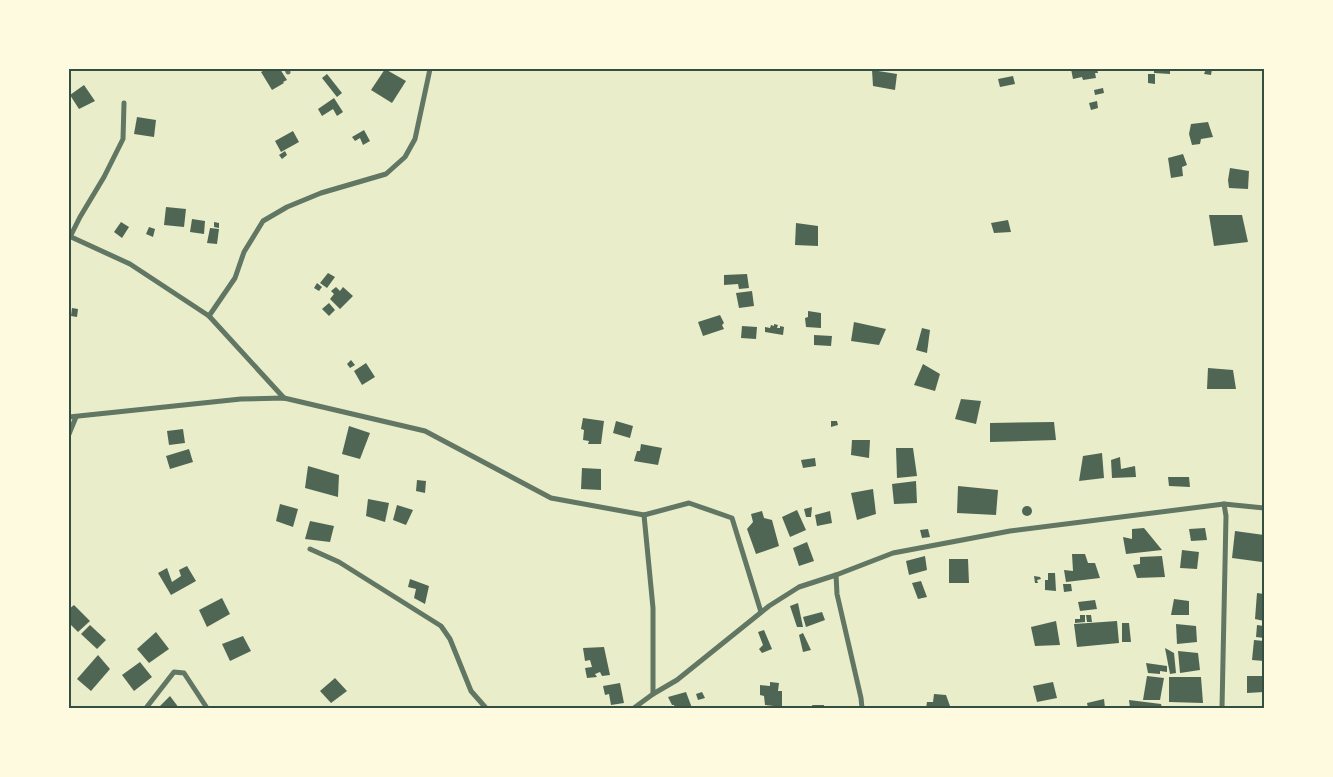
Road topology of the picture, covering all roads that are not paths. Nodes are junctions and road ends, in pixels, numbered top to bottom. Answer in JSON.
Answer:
{"nodes":[{"id":1,"x":430,"y":69,"type":"edge"},
{"id":2,"x":124,"y":103,"type":"dead end"},
{"id":3,"x":70,"y":236,"type":"edge"},
{"id":4,"x":209,"y":316,"type":"junction"},
{"id":5,"x":284,"y":398,"type":"junction"},
{"id":6,"x":69,"y":417,"type":"edge"},
{"id":7,"x":76,"y":417,"type":"junction"},
{"id":8,"x":69,"y":434,"type":"edge"},
{"id":9,"x":1224,"y":504,"type":"junction"},
{"id":10,"x":1264,"y":508,"type":"edge"},
{"id":11,"x":644,"y":515,"type":"junction"},
{"id":12,"x":310,"y":549,"type":"dead end"},
{"id":13,"x":836,"y":575,"type":"junction"},
{"id":14,"x":761,"y":612,"type":"junction"},
{"id":15,"x":653,"y":694,"type":"junction"},
{"id":16,"x":146,"y":708,"type":"edge"},
{"id":17,"x":207,"y":708,"type":"edge"},
{"id":18,"x":486,"y":708,"type":"edge"},
{"id":19,"x":634,"y":708,"type":"edge"},
{"id":20,"x":862,"y":708,"type":"edge"},
{"id":21,"x":1222,"y":708,"type":"edge"}],
"edges":[{"from":1,"to":4,"type":"street"},
{"from":2,"to":3,"type":"street"},
{"from":3,"to":4,"type":"street"},
{"from":4,"to":5,"type":"street"},
{"from":5,"to":7,"type":"street"},
{"from":5,"to":11,"type":"street"},
{"from":6,"to":7,"type":"street"},
{"from":7,"to":8,"type":"street"},
{"from":9,"to":10,"type":"street"},
{"from":9,"to":13,"type":"street"},
{"from":9,"to":21,"type":"street"},
{"from":11,"to":14,"type":"street"},
{"from":11,"to":15,"type":"street"},
{"from":12,"to":18,"type":"street"},
{"from":13,"to":14,"type":"street"},
{"from":13,"to":20,"type":"street"},
{"from":14,"to":15,"type":"street"},
{"from":15,"to":19,"type":"street"},
{"from":16,"to":17,"type":"street"}]}
